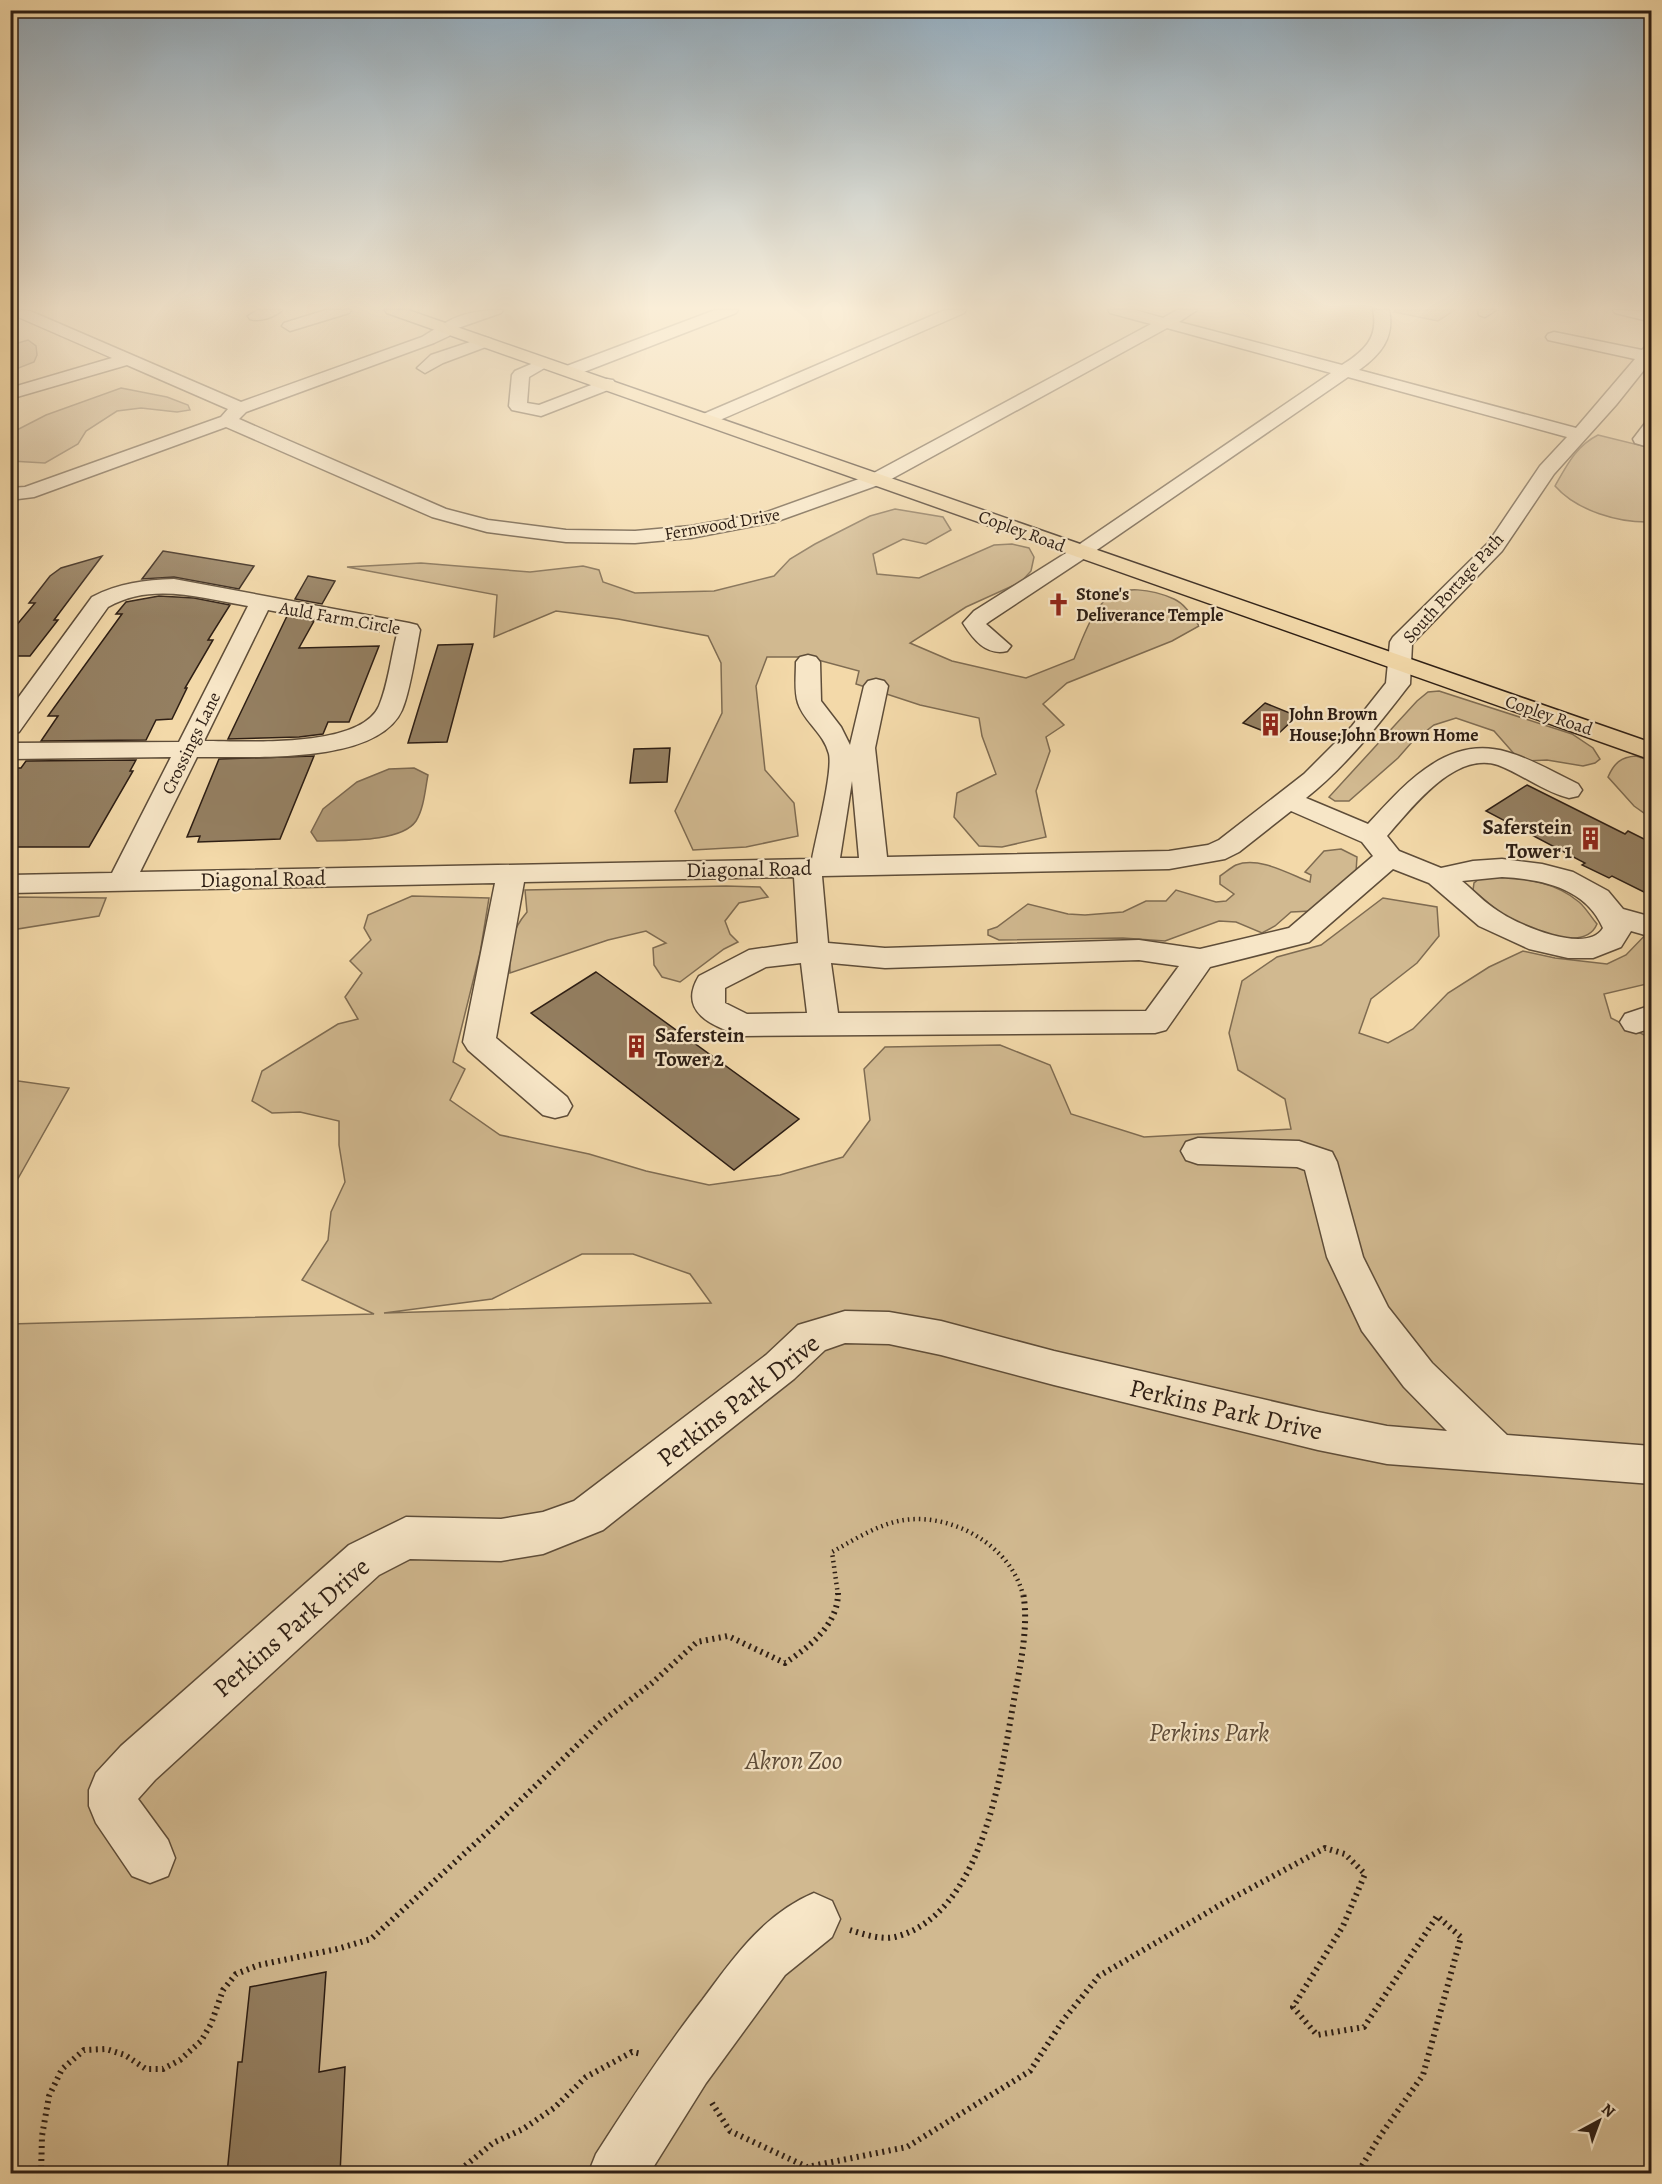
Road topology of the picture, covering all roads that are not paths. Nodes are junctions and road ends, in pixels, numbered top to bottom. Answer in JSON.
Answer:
{"nodes":[{"id":1,"x":229,"y":412,"type":"edge"},
{"id":2,"x":238,"y":412,"type":"edge"},
{"id":3,"x":687,"y":412,"type":"edge"},
{"id":4,"x":723,"y":412,"type":"edge"},
{"id":5,"x":1001,"y":412,"type":"edge"},
{"id":6,"x":1286,"y":412,"type":"edge"},
{"id":7,"x":1496,"y":412,"type":"edge"},
{"id":8,"x":1598,"y":412,"type":"edge"},
{"id":9,"x":233,"y":414,"type":"junction"},
{"id":10,"x":707,"y":419,"type":"junction"},
{"id":11,"x":1652,"y":426,"type":"edge"},
{"id":12,"x":1579,"y":434,"type":"junction"},
{"id":13,"x":1652,"y":443,"type":"edge"},
{"id":14,"x":877,"y":479,"type":"junction"},
{"id":15,"x":10,"y":494,"type":"edge"},
{"id":16,"x":1081,"y":552,"type":"junction"},
{"id":17,"x":260,"y":604,"type":"junction"},
{"id":18,"x":999,"y":645,"type":"dead end"},
{"id":19,"x":808,"y":662,"type":"dead end"},
{"id":20,"x":1401,"y":663,"type":"junction"},
{"id":21,"x":876,"y":686,"type":"dead end"},
{"id":22,"x":10,"y":727,"type":"edge"},
{"id":23,"x":188,"y":749,"type":"junction"},
{"id":24,"x":10,"y":751,"type":"edge"},
{"id":25,"x":1652,"y":752,"type":"edge"},
{"id":26,"x":1569,"y":790,"type":"dead end"},
{"id":27,"x":1288,"y":800,"type":"junction"},
{"id":28,"x":1380,"y":847,"type":"junction"},
{"id":29,"x":874,"y":867,"type":"junction"},
{"id":30,"x":816,"y":868,"type":"junction"},
{"id":31,"x":511,"y":873,"type":"junction"},
{"id":32,"x":1439,"y":877,"type":"junction"},
{"id":33,"x":122,"y":881,"type":"junction"},
{"id":34,"x":10,"y":884,"type":"edge"},
{"id":35,"x":1615,"y":916,"type":"junction"},
{"id":36,"x":1652,"y":927,"type":"edge"},
{"id":37,"x":814,"y":952,"type":"junction"},
{"id":38,"x":1200,"y":959,"type":"junction"},
{"id":39,"x":824,"y":1024,"type":"junction"},
{"id":40,"x":555,"y":1106,"type":"dead end"},
{"id":41,"x":1197,"y":1151,"type":"dead end"},
{"id":42,"x":1499,"y":1455,"type":"junction"},
{"id":43,"x":1652,"y":1465,"type":"edge"},
{"id":44,"x":150,"y":1858,"type":"dead end"},
{"id":45,"x":814,"y":1919,"type":"road end"},
{"id":46,"x":616,"y":2174,"type":"edge"}],
"edges":[{"from":1,"to":9,"type":"street","name":"Fernwood Drive"},
{"from":2,"to":9,"type":"street"},
{"from":3,"to":10,"type":"main road","name":"Copley Road"},
{"from":4,"to":10,"type":"street"},
{"from":5,"to":14,"type":"street","name":"Fernwood Drive"},
{"from":6,"to":16,"type":"street"},
{"from":7,"to":12,"type":"street"},
{"from":8,"to":12,"type":"street","name":"South Portage Path"},
{"from":9,"to":14,"type":"street","name":"Fernwood Drive"},
{"from":9,"to":15,"type":"street"},
{"from":10,"to":14,"type":"main road","name":"Copley Road"},
{"from":11,"to":13,"type":"street"},
{"from":12,"to":20,"type":"street","name":"South Portage Path"},
{"from":14,"to":16,"type":"main road","name":"Copley Road"},
{"from":16,"to":18,"type":"street"},
{"from":16,"to":20,"type":"main road","name":"Copley Road"},
{"from":17,"to":22,"type":"street","name":"Auld Farm Circle"},
{"from":17,"to":23,"type":"street","name":"Crossings Lane"},
{"from":17,"to":23,"type":"street","name":"Auld Farm Circle"},
{"from":19,"to":30,"type":"street"},
{"from":20,"to":25,"type":"main road","name":"Copley Road"},
{"from":20,"to":27,"type":"street","name":"Diagonal Road"},
{"from":21,"to":29,"type":"street"},
{"from":23,"to":24,"type":"street","name":"Auld Farm Circle"},
{"from":23,"to":33,"type":"street","name":"Crossings Lane"},
{"from":26,"to":28,"type":"street"},
{"from":27,"to":28,"type":"street"},
{"from":27,"to":29,"type":"street","name":"Diagonal Road"},
{"from":28,"to":32,"type":"street"},
{"from":28,"to":38,"type":"street"},
{"from":29,"to":30,"type":"street","name":"Diagonal Road"},
{"from":30,"to":31,"type":"street","name":"Diagonal Road"},
{"from":30,"to":37,"type":"street"},
{"from":31,"to":33,"type":"street","name":"Diagonal Road"},
{"from":31,"to":40,"type":"street"},
{"from":32,"to":35,"type":"street"},
{"from":32,"to":35,"type":"street"},
{"from":33,"to":34,"type":"street","name":"Diagonal Road"},
{"from":35,"to":36,"type":"street"},
{"from":37,"to":38,"type":"street"},
{"from":37,"to":39,"type":"street"},
{"from":37,"to":39,"type":"street"},
{"from":38,"to":39,"type":"street"},
{"from":41,"to":42,"type":"street"},
{"from":42,"to":43,"type":"street","name":"Perkins Park Drive"},
{"from":42,"to":44,"type":"street","name":"Perkins Park Drive"},
{"from":45,"to":46,"type":"street"}]}
